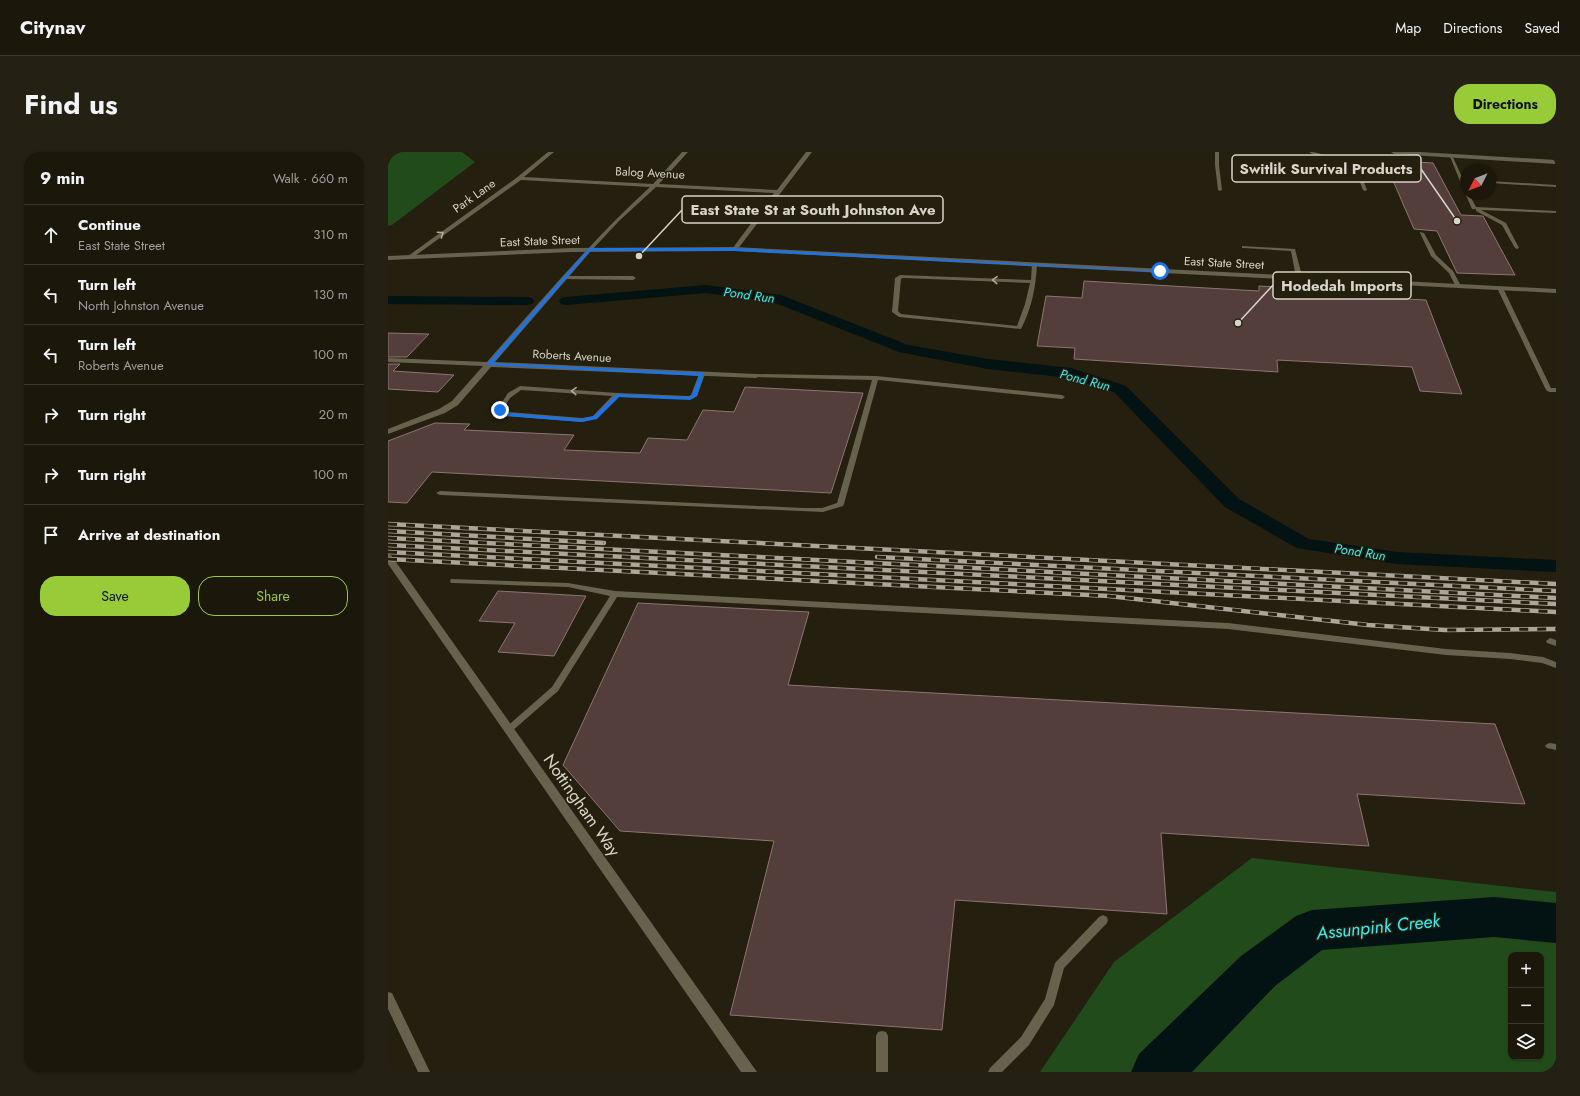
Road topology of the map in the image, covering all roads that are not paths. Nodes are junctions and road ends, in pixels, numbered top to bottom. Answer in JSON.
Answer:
{"nodes":[{"id":1,"x":551,"y":152,"type":"edge"},
{"id":2,"x":684,"y":152,"type":"edge"},
{"id":3,"x":809,"y":152,"type":"edge"},
{"id":4,"x":1218,"y":152,"type":"edge"},
{"id":5,"x":1311,"y":152,"type":"edge"},
{"id":6,"x":1394,"y":152,"type":"edge"},
{"id":7,"x":1458,"y":154,"type":"edge"},
{"id":8,"x":1450,"y":155,"type":"junction"},
{"id":9,"x":1556,"y":162,"type":"edge"},
{"id":10,"x":1460,"y":173,"type":"edge"},
{"id":11,"x":519,"y":178,"type":"junction"},
{"id":12,"x":1496,"y":182,"type":"edge"},
{"id":13,"x":655,"y":184,"type":"junction"},
{"id":14,"x":1556,"y":186,"type":"edge"},
{"id":15,"x":1220,"y":190,"type":"dead end"},
{"id":16,"x":1365,"y":190,"type":"dead end"},
{"id":17,"x":779,"y":192,"type":"junction"},
{"id":18,"x":1470,"y":200,"type":"edge"},
{"id":19,"x":1474,"y":208,"type":"junction"},
{"id":20,"x":1556,"y":212,"type":"edge"},
{"id":21,"x":1422,"y":233,"type":"dead end"},
{"id":22,"x":1244,"y":247,"type":"dead end"},
{"id":23,"x":1517,"y":248,"type":"dead end"},
{"id":24,"x":735,"y":249,"type":"junction"},
{"id":25,"x":589,"y":250,"type":"junction"},
{"id":26,"x":410,"y":257,"type":"junction"},
{"id":27,"x":388,"y":258,"type":"edge"},
{"id":28,"x":1034,"y":264,"type":"junction"},
{"id":29,"x":565,"y":278,"type":"junction"},
{"id":30,"x":633,"y":278,"type":"dead end"},
{"id":31,"x":1302,"y":278,"type":"junction"},
{"id":32,"x":1034,"y":282,"type":"junction"},
{"id":33,"x":1458,"y":286,"type":"junction"},
{"id":34,"x":1500,"y":288,"type":"junction"},
{"id":35,"x":1556,"y":291,"type":"edge"},
{"id":36,"x":388,"y":360,"type":"edge"},
{"id":37,"x":490,"y":364,"type":"junction"},
{"id":38,"x":702,"y":374,"type":"junction"},
{"id":39,"x":756,"y":376,"type":"joint"},
{"id":40,"x":876,"y":378,"type":"junction"},
{"id":41,"x":1556,"y":390,"type":"edge"},
{"id":42,"x":615,"y":395,"type":"junction"},
{"id":43,"x":1062,"y":398,"type":"dead end"},
{"id":44,"x":388,"y":432,"type":"edge"},
{"id":45,"x":440,"y":493,"type":"dead end"},
{"id":46,"x":388,"y":557,"type":"edge"},
{"id":47,"x":454,"y":581,"type":"dead end"},
{"id":48,"x":615,"y":594,"type":"junction"},
{"id":49,"x":1556,"y":665,"type":"edge"},
{"id":50,"x":508,"y":730,"type":"junction"},
{"id":51,"x":1103,"y":920,"type":"dead end"},
{"id":52,"x":388,"y":998,"type":"edge"},
{"id":53,"x":882,"y":1036,"type":"dead end"},
{"id":54,"x":424,"y":1072,"type":"edge"},
{"id":55,"x":750,"y":1072,"type":"edge"},
{"id":56,"x":882,"y":1072,"type":"edge"},
{"id":57,"x":994,"y":1072,"type":"edge"}],
"edges":[{"from":1,"to":11,"type":"street","name":"Park Lane"},
{"from":2,"to":13,"type":"street"},
{"from":3,"to":17,"type":"street"},
{"from":4,"to":15,"type":"lane"},
{"from":5,"to":16,"type":"lane"},
{"from":6,"to":8,"type":"street"},
{"from":7,"to":8,"type":"street"},
{"from":7,"to":9,"type":"street"},
{"from":8,"to":10,"type":"lane"},
{"from":11,"to":13,"type":"street","name":"Balog Avenue"},
{"from":26,"to":11,"type":"street","name":"Park Lane","one_way":true},
{"from":12,"to":14,"type":"lane"},
{"from":13,"to":17,"type":"street","name":"Balog Avenue"},
{"from":13,"to":25,"type":"street"},
{"from":17,"to":24,"type":"street"},
{"from":18,"to":19,"type":"lane"},
{"from":19,"to":20,"type":"lane"},
{"from":19,"to":23,"type":"lane"},
{"from":21,"to":33,"type":"lane"},
{"from":22,"to":31,"type":"lane"},
{"from":24,"to":25,"type":"street","name":"East State Street"},
{"from":24,"to":28,"type":"street","name":"East State Street"},
{"from":25,"to":26,"type":"street","name":"East State Street"},
{"from":25,"to":29,"type":"street"},
{"from":26,"to":27,"type":"street","name":"East State Street"},
{"from":28,"to":31,"type":"street","name":"East State Street"},
{"from":28,"to":32,"type":"lane"},
{"from":29,"to":30,"type":"lane"},
{"from":29,"to":37,"type":"street"},
{"from":31,"to":33,"type":"street","name":"East State Street"},
{"from":32,"to":32,"type":"lane","one_way":true},
{"from":33,"to":34,"type":"street","name":"East State Street"},
{"from":34,"to":35,"type":"street","name":"East State Street"},
{"from":34,"to":41,"type":"lane"},
{"from":36,"to":37,"type":"street","name":"Roberts Avenue"},
{"from":37,"to":38,"type":"street","name":"Roberts Avenue"},
{"from":37,"to":44,"type":"street"},
{"from":38,"to":39,"type":"street","name":"Roberts Avenue"},
{"from":38,"to":42,"type":"lane"},
{"from":39,"to":40,"type":"lane"},
{"from":40,"to":43,"type":"lane"},
{"from":40,"to":45,"type":"lane"},
{"from":42,"to":42,"type":"lane","one_way":true},
{"from":46,"to":50,"type":"street","name":"Nottingham Way"},
{"from":47,"to":48,"type":"lane"},
{"from":48,"to":49,"type":"lane"},
{"from":48,"to":50,"type":"lane"},
{"from":50,"to":55,"type":"street","name":"Nottingham Way"},
{"from":51,"to":57,"type":"lane"},
{"from":52,"to":54,"type":"lane"},
{"from":53,"to":56,"type":"lane"}]}
